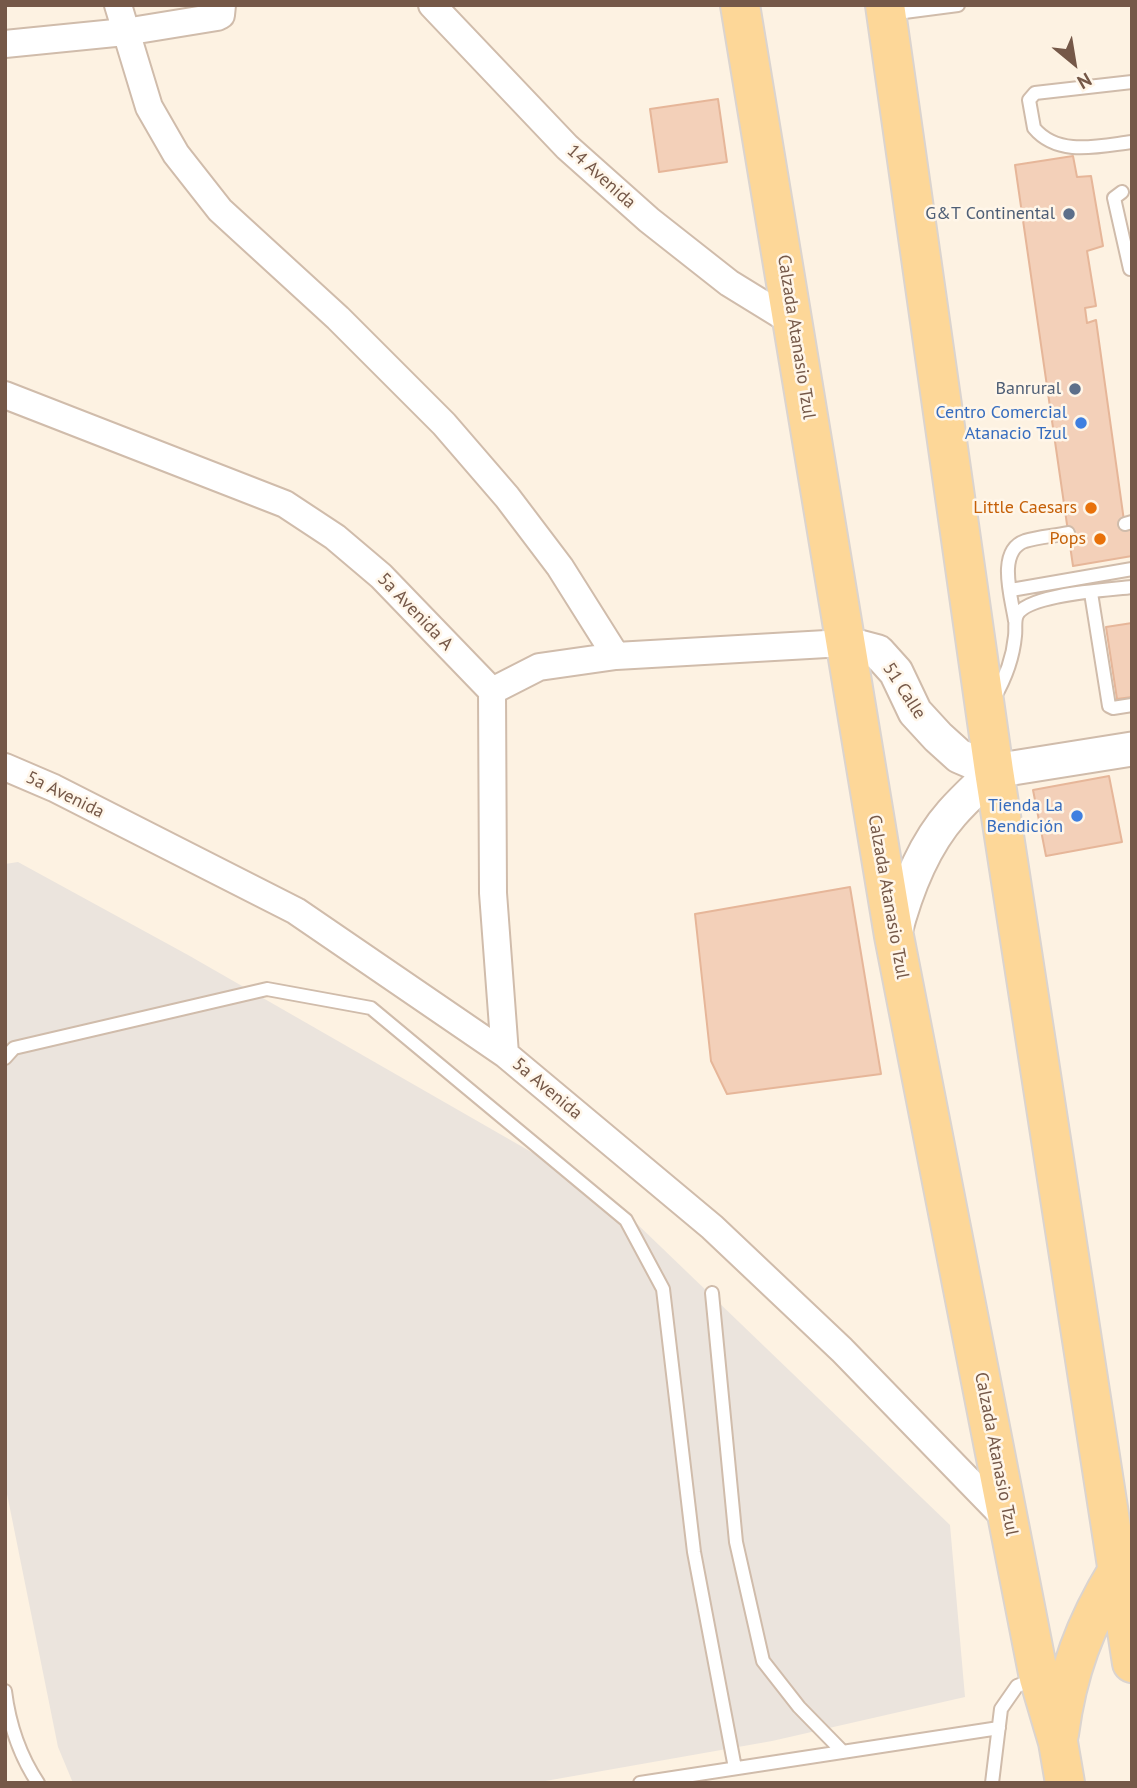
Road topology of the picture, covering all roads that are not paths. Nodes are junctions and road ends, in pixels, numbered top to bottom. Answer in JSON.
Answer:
{"nodes":[{"id":1,"x":118,"y":5,"type":"edge"},
{"id":2,"x":432,"y":5,"type":"edge"},
{"id":3,"x":740,"y":5,"type":"edge"},
{"id":4,"x":958,"y":5,"type":"edge"},
{"id":5,"x":221,"y":10,"type":"edge"},
{"id":6,"x":886,"y":10,"type":"edge"},
{"id":7,"x":125,"y":32,"type":"junction"},
{"id":8,"x":5,"y":44,"type":"edge"},
{"id":9,"x":1132,"y":82,"type":"edge"},
{"id":10,"x":1132,"y":142,"type":"edge"},
{"id":11,"x":1122,"y":192,"type":"dead end"},
{"id":12,"x":1130,"y":269,"type":"dead end"},
{"id":13,"x":794,"y":323,"type":"junction"},
{"id":14,"x":5,"y":395,"type":"edge"},
{"id":15,"x":1068,"y":533,"type":"dead end"},
{"id":16,"x":1132,"y":569,"type":"edge"},
{"id":17,"x":1132,"y":587,"type":"edge"},
{"id":18,"x":1011,"y":590,"type":"junction"},
{"id":19,"x":1091,"y":593,"type":"junction"},
{"id":20,"x":1015,"y":622,"type":"junction"},
{"id":21,"x":844,"y":643,"type":"junction"},
{"id":22,"x":616,"y":656,"type":"junction"},
{"id":23,"x":492,"y":691,"type":"junction"},
{"id":24,"x":1132,"y":705,"type":"edge"},
{"id":25,"x":986,"y":714,"type":"junction"},
{"id":26,"x":1132,"y":750,"type":"edge"},
{"id":27,"x":5,"y":766,"type":"edge"},
{"id":28,"x":994,"y":771,"type":"junction"},
{"id":29,"x":894,"y":936,"type":"junction"},
{"id":30,"x":505,"y":1054,"type":"junction"},
{"id":31,"x":5,"y":1058,"type":"edge"},
{"id":32,"x":712,"y":1293,"type":"dead end"},
{"id":33,"x":1009,"y":1522,"type":"junction"},
{"id":34,"x":1125,"y":1569,"type":"edge"},
{"id":35,"x":1132,"y":1663,"type":"edge"},
{"id":36,"x":1039,"y":1678,"type":"junction"},
{"id":37,"x":5,"y":1691,"type":"edge"},
{"id":38,"x":999,"y":1728,"type":"junction"},
{"id":39,"x":1058,"y":1742,"type":"junction"},
{"id":40,"x":842,"y":1752,"type":"junction"},
{"id":41,"x":735,"y":1768,"type":"junction"},
{"id":42,"x":38,"y":1783,"type":"edge"},
{"id":43,"x":640,"y":1783,"type":"edge"},
{"id":44,"x":992,"y":1783,"type":"edge"},
{"id":45,"x":1065,"y":1783,"type":"edge"}],
"edges":[{"from":1,"to":7,"type":"street"},
{"from":2,"to":13,"type":"street","name":"14 Avenida"},
{"from":3,"to":13,"type":"main road","name":"Calzada Atanasio Tzul"},
{"from":4,"to":6,"type":"lane"},
{"from":5,"to":7,"type":"street"},
{"from":6,"to":25,"type":"main road"},
{"from":7,"to":8,"type":"street"},
{"from":7,"to":22,"type":"street"},
{"from":9,"to":10,"type":"lane"},
{"from":11,"to":12,"type":"lane"},
{"from":13,"to":21,"type":"main road","name":"Calzada Atanasio Tzul"},
{"from":14,"to":23,"type":"street","name":"5a Avenida A"},
{"from":15,"to":18,"type":"lane"},
{"from":16,"to":18,"type":"lane"},
{"from":17,"to":19,"type":"lane"},
{"from":18,"to":20,"type":"lane"},
{"from":19,"to":20,"type":"lane"},
{"from":19,"to":24,"type":"lane"},
{"from":20,"to":25,"type":"lane"},
{"from":21,"to":22,"type":"street"},
{"from":21,"to":28,"type":"street","name":"51 Calle"},
{"from":21,"to":29,"type":"main road","name":"Calzada Atanasio Tzul"},
{"from":22,"to":23,"type":"street"},
{"from":23,"to":30,"type":"street"},
{"from":25,"to":28,"type":"main road"},
{"from":26,"to":28,"type":"street"},
{"from":27,"to":30,"type":"street","name":"5a Avenida"},
{"from":28,"to":29,"type":"street"},
{"from":28,"to":34,"type":"main road"},
{"from":29,"to":33,"type":"main road","name":"Calzada Atanasio Tzul"},
{"from":30,"to":33,"type":"street","name":"5a Avenida"},
{"from":31,"to":41,"type":"lane"},
{"from":32,"to":40,"type":"lane"},
{"from":33,"to":36,"type":"main road","name":"Calzada Atanasio Tzul"},
{"from":34,"to":35,"type":"main road"},
{"from":34,"to":39,"type":"main road"},
{"from":36,"to":38,"type":"lane"},
{"from":36,"to":39,"type":"main road","name":"Calzada Atanasio Tzul"},
{"from":37,"to":42,"type":"lane"},
{"from":38,"to":40,"type":"lane"},
{"from":38,"to":44,"type":"lane"},
{"from":39,"to":45,"type":"main road","name":"Calzada Atanasio Tzul"},
{"from":40,"to":41,"type":"lane"},
{"from":41,"to":43,"type":"lane"}]}
